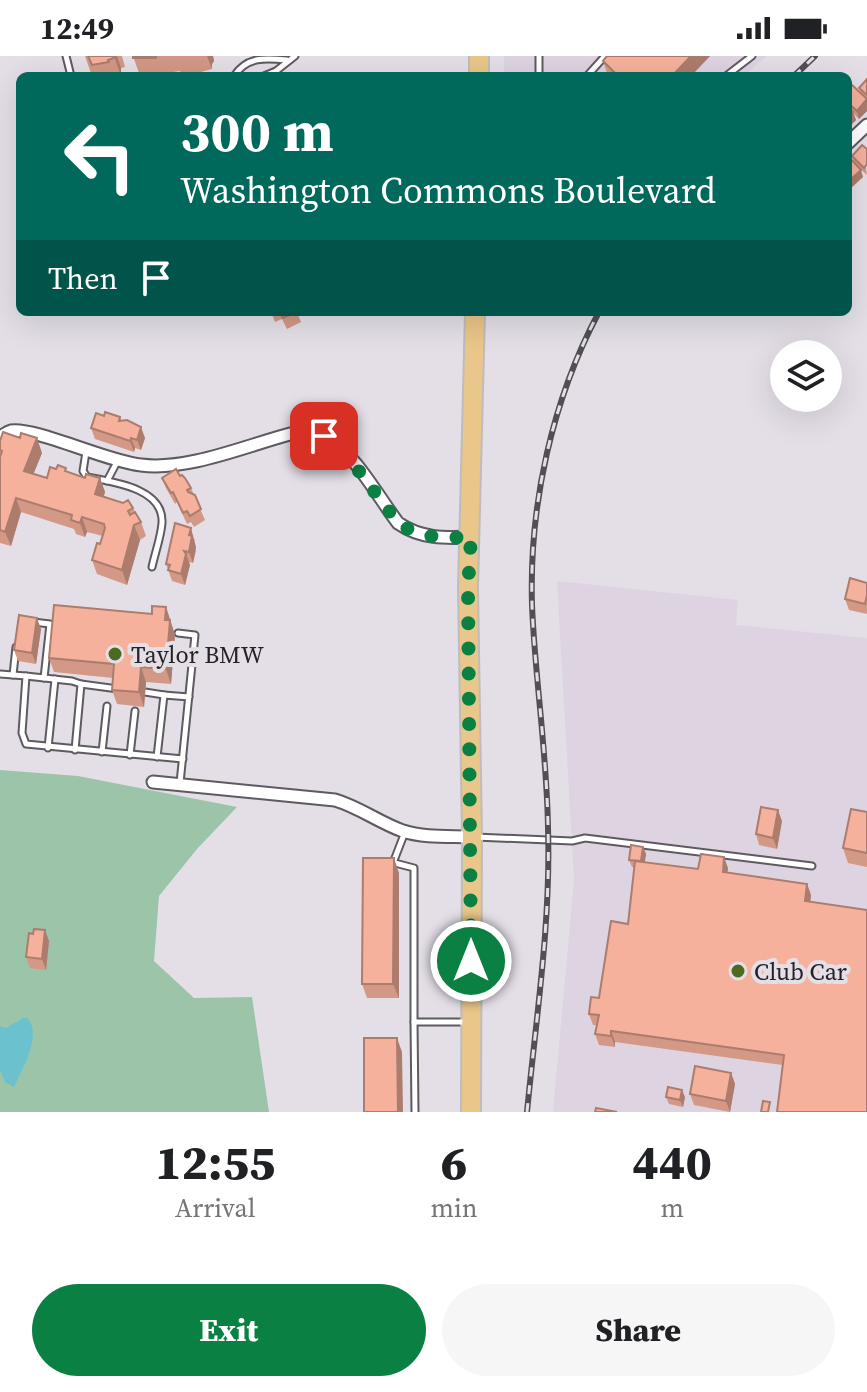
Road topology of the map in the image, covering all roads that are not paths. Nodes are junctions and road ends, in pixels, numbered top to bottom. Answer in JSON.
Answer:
{"nodes":[{"id":1,"x":295,"y":56,"type":"edge"},
{"id":2,"x":605,"y":56,"type":"edge"},
{"id":3,"x":752,"y":56,"type":"edge"},
{"id":4,"x":287,"y":60,"type":"junction"},
{"id":5,"x":236,"y":72,"type":"edge"},
{"id":6,"x":274,"y":72,"type":"edge"},
{"id":7,"x":591,"y":72,"type":"edge"},
{"id":8,"x":731,"y":72,"type":"edge"},
{"id":9,"x":867,"y":125,"type":"edge"},
{"id":10,"x":852,"y":139,"type":"edge"},
{"id":11,"x":475,"y":316,"type":"edge"},
{"id":12,"x":0,"y":437,"type":"edge"},
{"id":13,"x":86,"y":451,"type":"junction"},
{"id":14,"x":118,"y":461,"type":"junction"},
{"id":15,"x":107,"y":481,"type":"junction"},
{"id":16,"x":471,"y":537,"type":"junction"},
{"id":17,"x":152,"y":567,"type":"dead end"},
{"id":18,"x":19,"y":620,"type":"edge"},
{"id":19,"x":178,"y":633,"type":"dead end"},
{"id":20,"x":17,"y":634,"type":"edge"},
{"id":21,"x":0,"y":674,"type":"edge"},
{"id":22,"x":13,"y":675,"type":"junction"},
{"id":23,"x":26,"y":676,"type":"junction"},
{"id":24,"x":44,"y":678,"type":"junction"},
{"id":25,"x":55,"y":679,"type":"junction"},
{"id":26,"x":81,"y":684,"type":"junction"},
{"id":27,"x":119,"y":689,"type":"edge"},
{"id":28,"x":145,"y":692,"type":"dead end"},
{"id":29,"x":164,"y":695,"type":"junction"},
{"id":30,"x":189,"y":697,"type":"junction"},
{"id":31,"x":107,"y":706,"type":"dead end"},
{"id":32,"x":135,"y":711,"type":"dead end"},
{"id":33,"x":48,"y":748,"type":"junction"},
{"id":34,"x":75,"y":750,"type":"junction"},
{"id":35,"x":102,"y":752,"type":"junction"},
{"id":36,"x":130,"y":755,"type":"junction"},
{"id":37,"x":157,"y":757,"type":"junction"},
{"id":38,"x":183,"y":759,"type":"junction"},
{"id":39,"x":153,"y":782,"type":"dead end"},
{"id":40,"x":180,"y":784,"type":"junction"},
{"id":41,"x":405,"y":831,"type":"junction"},
{"id":42,"x":472,"y":837,"type":"junction"},
{"id":43,"x":381,"y":862,"type":"edge"},
{"id":44,"x":393,"y":863,"type":"junction"},
{"id":45,"x":812,"y":866,"type":"dead end"},
{"id":46,"x":414,"y":1022,"type":"junction"},
{"id":47,"x":471,"y":1022,"type":"junction"},
{"id":48,"x":415,"y":1112,"type":"edge"},
{"id":49,"x":471,"y":1112,"type":"edge"}],
"edges":[{"from":1,"to":4,"type":"lane"},
{"from":2,"to":7,"type":"lane"},
{"from":3,"to":8,"type":"lane"},
{"from":4,"to":5,"type":"lane"},
{"from":4,"to":6,"type":"lane"},
{"from":9,"to":10,"type":"street"},
{"from":11,"to":16,"type":"main road"},
{"from":12,"to":13,"type":"street"},
{"from":13,"to":14,"type":"street"},
{"from":13,"to":15,"type":"lane"},
{"from":14,"to":15,"type":"lane"},
{"from":14,"to":16,"type":"street"},
{"from":15,"to":17,"type":"lane"},
{"from":16,"to":42,"type":"main road"},
{"from":18,"to":24,"type":"lane"},
{"from":19,"to":30,"type":"lane"},
{"from":20,"to":22,"type":"lane"},
{"from":21,"to":22,"type":"lane"},
{"from":22,"to":23,"type":"lane"},
{"from":23,"to":24,"type":"lane"},
{"from":23,"to":33,"type":"lane"},
{"from":24,"to":25,"type":"lane"},
{"from":25,"to":26,"type":"lane"},
{"from":25,"to":33,"type":"lane"},
{"from":26,"to":27,"type":"lane"},
{"from":26,"to":34,"type":"lane"},
{"from":28,"to":29,"type":"lane"},
{"from":29,"to":30,"type":"lane"},
{"from":29,"to":37,"type":"lane"},
{"from":30,"to":38,"type":"lane"},
{"from":31,"to":35,"type":"lane"},
{"from":32,"to":36,"type":"lane"},
{"from":33,"to":34,"type":"lane"},
{"from":34,"to":35,"type":"lane"},
{"from":35,"to":36,"type":"lane"},
{"from":36,"to":37,"type":"lane"},
{"from":37,"to":38,"type":"lane"},
{"from":38,"to":40,"type":"lane"},
{"from":39,"to":40,"type":"street"},
{"from":40,"to":41,"type":"street"},
{"from":41,"to":42,"type":"street"},
{"from":41,"to":44,"type":"lane"},
{"from":42,"to":45,"type":"lane"},
{"from":42,"to":47,"type":"main road"},
{"from":43,"to":44,"type":"lane"},
{"from":44,"to":46,"type":"lane"},
{"from":46,"to":47,"type":"lane"},
{"from":46,"to":48,"type":"lane"},
{"from":47,"to":49,"type":"main road"}]}
